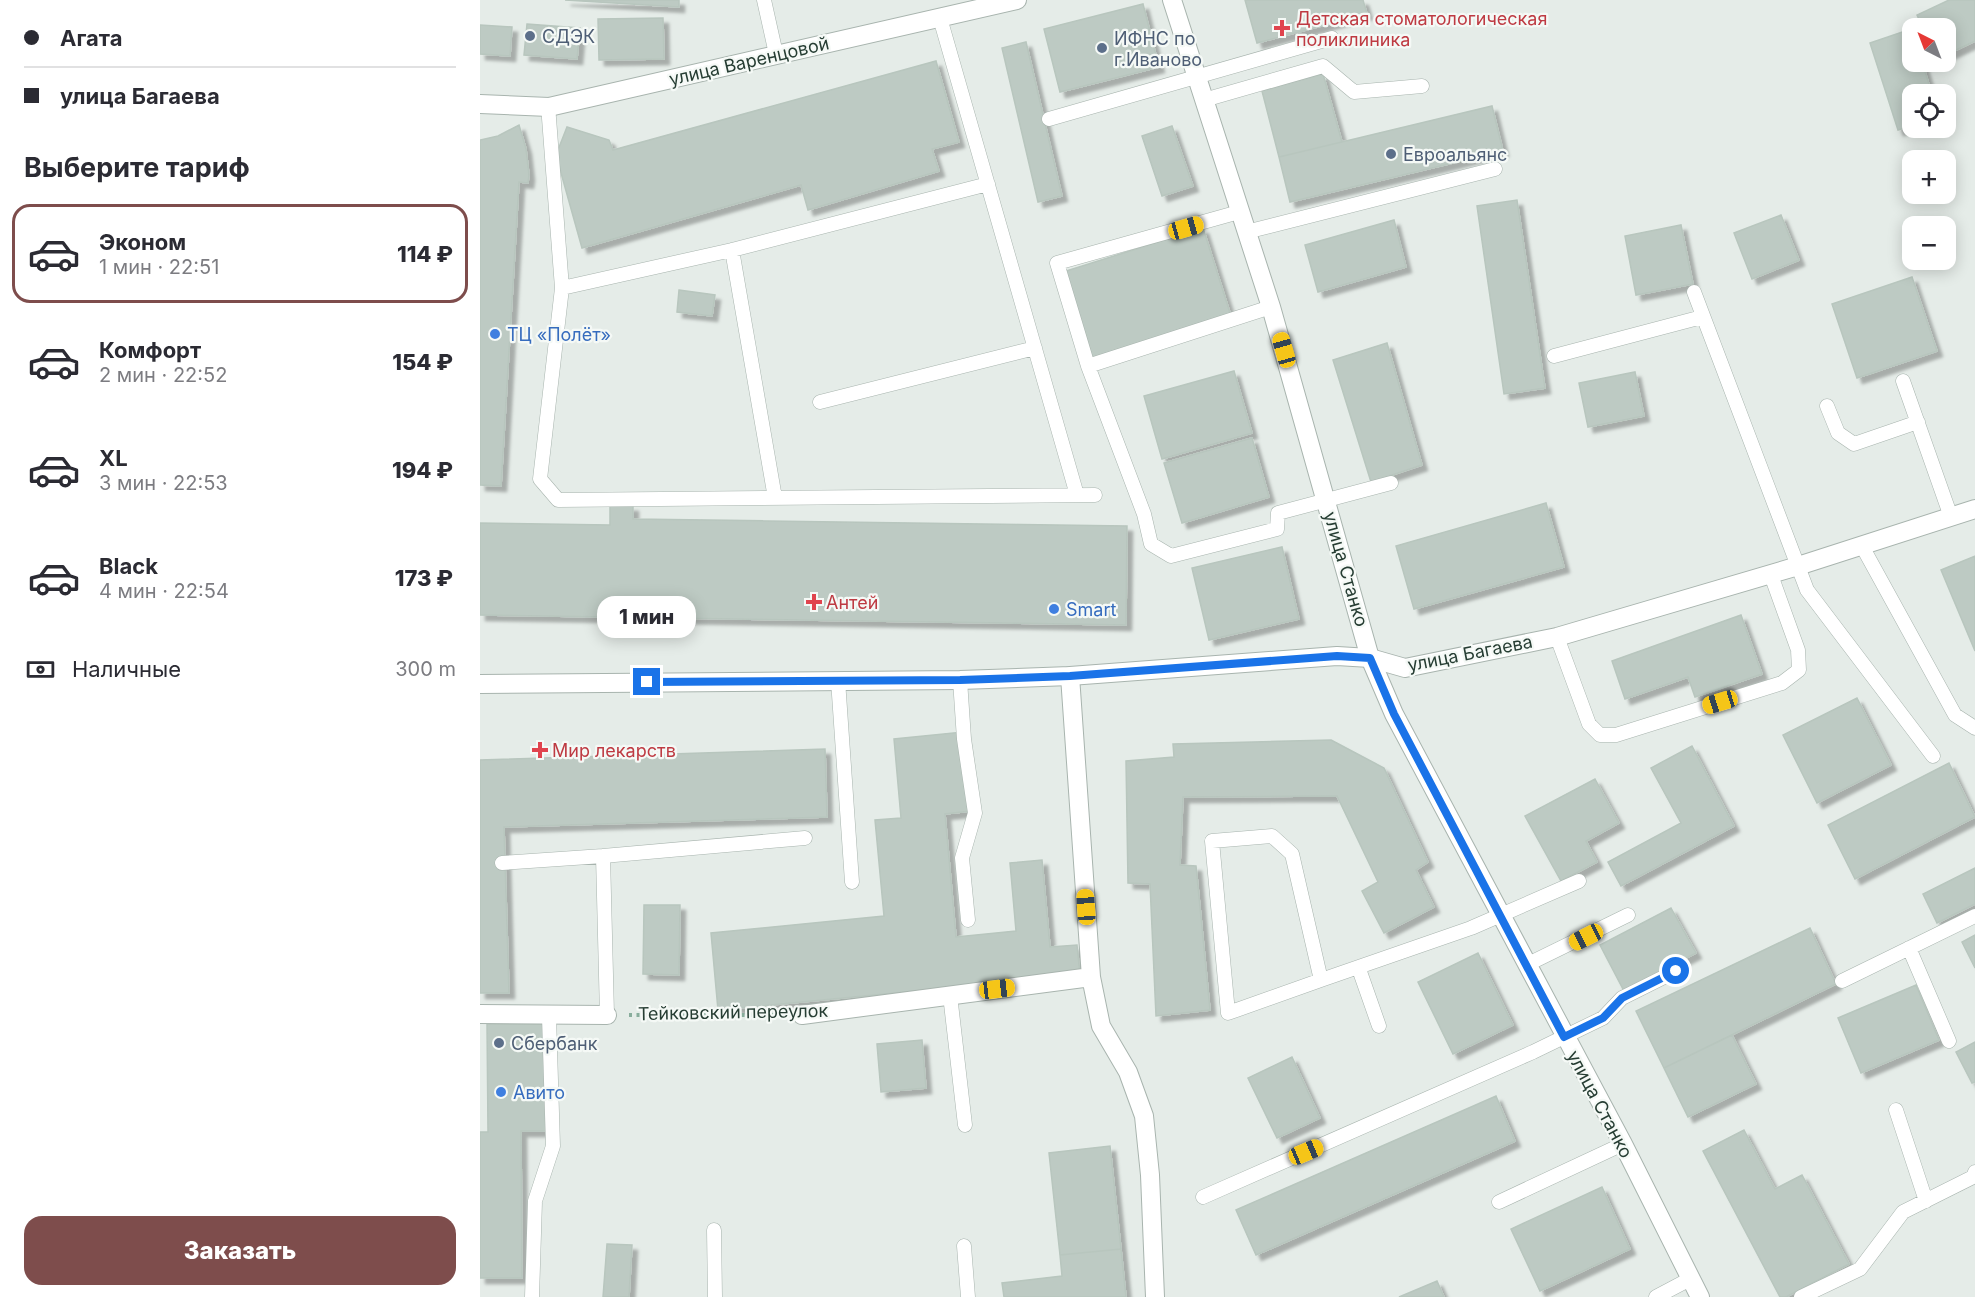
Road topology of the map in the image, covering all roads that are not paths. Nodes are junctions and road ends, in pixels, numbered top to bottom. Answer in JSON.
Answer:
{"nodes":[{"id":1,"x":764,"y":0,"type":"edge"},
{"id":2,"x":1017,"y":0,"type":"edge"},
{"id":3,"x":1172,"y":0,"type":"edge"},
{"id":4,"x":940,"y":18,"type":"junction"},
{"id":5,"x":1332,"y":38,"type":"dead end"},
{"id":6,"x":776,"y":54,"type":"junction"},
{"id":7,"x":1197,"y":77,"type":"junction"},
{"id":8,"x":1422,"y":86,"type":"dead end"},
{"id":9,"x":1204,"y":100,"type":"junction"},
{"id":10,"x":480,"y":104,"type":"edge"},
{"id":11,"x":548,"y":105,"type":"junction"},
{"id":12,"x":1049,"y":119,"type":"dead end"},
{"id":13,"x":1495,"y":169,"type":"dead end"},
{"id":14,"x":988,"y":184,"type":"junction"},
{"id":15,"x":1239,"y":212,"type":"junction"},
{"id":16,"x":1246,"y":232,"type":"junction"},
{"id":17,"x":732,"y":250,"type":"junction"},
{"id":18,"x":562,"y":288,"type":"junction"},
{"id":19,"x":1695,"y":292,"type":"dead end"},
{"id":20,"x":1271,"y":307,"type":"junction"},
{"id":21,"x":1702,"y":317,"type":"junction"},
{"id":22,"x":1035,"y":348,"type":"junction"},
{"id":23,"x":1554,"y":356,"type":"dead end"},
{"id":24,"x":1088,"y":366,"type":"junction"},
{"id":25,"x":1903,"y":381,"type":"dead end"},
{"id":26,"x":820,"y":402,"type":"dead end"},
{"id":27,"x":1827,"y":406,"type":"dead end"},
{"id":28,"x":1918,"y":422,"type":"junction"},
{"id":29,"x":1391,"y":483,"type":"dead end"},
{"id":30,"x":1077,"y":495,"type":"junction"},
{"id":31,"x":1095,"y":495,"type":"dead end"},
{"id":32,"x":775,"y":498,"type":"junction"},
{"id":33,"x":1326,"y":500,"type":"junction"},
{"id":34,"x":1975,"y":509,"type":"edge"},
{"id":35,"x":1951,"y":517,"type":"junction"},
{"id":36,"x":1862,"y":546,"type":"junction"},
{"id":37,"x":1798,"y":566,"type":"junction"},
{"id":38,"x":1771,"y":575,"type":"junction"},
{"id":39,"x":1557,"y":637,"type":"junction"},
{"id":40,"x":1370,"y":658,"type":"junction"},
{"id":41,"x":1070,"y":676,"type":"junction"},
{"id":42,"x":838,"y":680,"type":"junction"},
{"id":43,"x":960,"y":680,"type":"junction"},
{"id":44,"x":480,"y":684,"type":"edge"},
{"id":45,"x":1975,"y":728,"type":"edge"},
{"id":46,"x":1933,"y":756,"type":"dead end"},
{"id":47,"x":805,"y":838,"type":"dead end"},
{"id":48,"x":603,"y":856,"type":"junction"},
{"id":49,"x":502,"y":863,"type":"dead end"},
{"id":50,"x":1578,"y":881,"type":"dead end"},
{"id":51,"x":852,"y":882,"type":"dead end"},
{"id":52,"x":1500,"y":914,"type":"junction"},
{"id":53,"x":1628,"y":915,"type":"dead end"},
{"id":54,"x":1975,"y":916,"type":"edge"},
{"id":55,"x":968,"y":920,"type":"dead end"},
{"id":56,"x":1909,"y":948,"type":"junction"},
{"id":57,"x":1526,"y":965,"type":"junction"},
{"id":58,"x":1359,"y":969,"type":"junction"},
{"id":59,"x":1676,"y":971,"type":"dead end"},
{"id":60,"x":1091,"y":977,"type":"junction"},
{"id":61,"x":1322,"y":980,"type":"junction"},
{"id":62,"x":1842,"y":981,"type":"dead end"},
{"id":63,"x":950,"y":995,"type":"junction"},
{"id":64,"x":480,"y":1014,"type":"edge"},
{"id":65,"x":607,"y":1015,"type":"joint"},
{"id":66,"x":802,"y":1015,"type":"road end"},
{"id":67,"x":549,"y":1016,"type":"junction"},
{"id":68,"x":1379,"y":1026,"type":"dead end"},
{"id":69,"x":1564,"y":1037,"type":"junction"},
{"id":70,"x":1949,"y":1041,"type":"dead end"},
{"id":71,"x":1896,"y":1110,"type":"dead end"},
{"id":72,"x":965,"y":1125,"type":"dead end"},
{"id":73,"x":1623,"y":1144,"type":"junction"},
{"id":74,"x":1975,"y":1172,"type":"edge"},
{"id":75,"x":1203,"y":1197,"type":"dead end"},
{"id":76,"x":1926,"y":1201,"type":"junction"},
{"id":77,"x":1499,"y":1202,"type":"dead end"},
{"id":78,"x":714,"y":1230,"type":"dead end"},
{"id":79,"x":964,"y":1246,"type":"dead end"},
{"id":80,"x":1690,"y":1279,"type":"junction"},
{"id":81,"x":532,"y":1297,"type":"edge"},
{"id":82,"x":715,"y":1297,"type":"edge"},
{"id":83,"x":968,"y":1297,"type":"edge"},
{"id":84,"x":1155,"y":1297,"type":"edge"},
{"id":85,"x":1656,"y":1297,"type":"edge"},
{"id":86,"x":1700,"y":1297,"type":"edge"},
{"id":87,"x":1801,"y":1297,"type":"edge"}],
"edges":[{"from":1,"to":6,"type":"lane"},
{"from":2,"to":4,"type":"street","name":"улица Варенцовой"},
{"from":3,"to":7,"type":"street","name":"улица Станко"},
{"from":4,"to":6,"type":"street","name":"улица Варенцовой"},
{"from":4,"to":14,"type":"lane"},
{"from":5,"to":7,"type":"lane"},
{"from":6,"to":11,"type":"street","name":"улица Варенцовой"},
{"from":7,"to":9,"type":"street","name":"улица Станко"},
{"from":7,"to":12,"type":"lane"},
{"from":8,"to":9,"type":"lane"},
{"from":9,"to":15,"type":"street","name":"улица Станко"},
{"from":10,"to":11,"type":"street","name":"улица Варенцовой"},
{"from":11,"to":18,"type":"lane"},
{"from":13,"to":16,"type":"lane"},
{"from":14,"to":17,"type":"lane"},
{"from":14,"to":22,"type":"lane"},
{"from":15,"to":16,"type":"street","name":"улица Станко"},
{"from":15,"to":24,"type":"lane"},
{"from":16,"to":20,"type":"street","name":"улица Станко"},
{"from":17,"to":18,"type":"lane"},
{"from":17,"to":32,"type":"lane"},
{"from":18,"to":32,"type":"lane"},
{"from":19,"to":21,"type":"lane"},
{"from":20,"to":24,"type":"lane"},
{"from":20,"to":33,"type":"street","name":"улица Станко"},
{"from":21,"to":23,"type":"lane"},
{"from":21,"to":37,"type":"lane"},
{"from":22,"to":26,"type":"lane"},
{"from":22,"to":30,"type":"lane"},
{"from":24,"to":33,"type":"lane"},
{"from":25,"to":28,"type":"lane"},
{"from":27,"to":28,"type":"lane"},
{"from":28,"to":35,"type":"lane"},
{"from":29,"to":33,"type":"lane"},
{"from":30,"to":31,"type":"lane"},
{"from":30,"to":32,"type":"lane"},
{"from":33,"to":40,"type":"street","name":"улица Станко"},
{"from":34,"to":35,"type":"street","name":"улица Багаева"},
{"from":35,"to":36,"type":"street","name":"улица Багаева"},
{"from":36,"to":37,"type":"street","name":"улица Багаева"},
{"from":36,"to":45,"type":"lane"},
{"from":37,"to":38,"type":"street","name":"улица Багаева"},
{"from":37,"to":46,"type":"lane"},
{"from":38,"to":39,"type":"street","name":"улица Багаева"},
{"from":38,"to":39,"type":"lane"},
{"from":39,"to":40,"type":"street","name":"улица Багаева"},
{"from":40,"to":41,"type":"street","name":"улица Багаева"},
{"from":40,"to":52,"type":"street","name":"улица Станко"},
{"from":41,"to":43,"type":"street","name":"улица Багаева"},
{"from":41,"to":60,"type":"street"},
{"from":42,"to":43,"type":"street","name":"улица Багаева"},
{"from":42,"to":44,"type":"street","name":"улица Багаева"},
{"from":42,"to":51,"type":"lane"},
{"from":43,"to":55,"type":"lane"},
{"from":47,"to":48,"type":"lane"},
{"from":48,"to":49,"type":"lane"},
{"from":48,"to":65,"type":"lane"},
{"from":50,"to":52,"type":"lane"},
{"from":52,"to":57,"type":"street","name":"улица Станко"},
{"from":52,"to":58,"type":"lane"},
{"from":53,"to":57,"type":"lane"},
{"from":54,"to":56,"type":"lane"},
{"from":56,"to":62,"type":"lane"},
{"from":56,"to":70,"type":"lane"},
{"from":57,"to":69,"type":"street","name":"улица Станко"},
{"from":58,"to":61,"type":"lane"},
{"from":58,"to":68,"type":"lane"},
{"from":59,"to":69,"type":"lane"},
{"from":60,"to":63,"type":"street","name":"Тейковский переулок"},
{"from":60,"to":84,"type":"street"},
{"from":61,"to":61,"type":"lane"},
{"from":63,"to":66,"type":"street","name":"Тейковский переулок"},
{"from":63,"to":72,"type":"lane"},
{"from":64,"to":67,"type":"street"},
{"from":65,"to":67,"type":"street"},
{"from":67,"to":81,"type":"lane"},
{"from":69,"to":73,"type":"street","name":"улица Станко"},
{"from":69,"to":75,"type":"lane"},
{"from":71,"to":76,"type":"lane"},
{"from":73,"to":77,"type":"lane"},
{"from":73,"to":80,"type":"street","name":"улица Станко"},
{"from":74,"to":76,"type":"lane"},
{"from":76,"to":87,"type":"lane"},
{"from":78,"to":82,"type":"lane"},
{"from":79,"to":83,"type":"lane"},
{"from":80,"to":85,"type":"lane"},
{"from":80,"to":86,"type":"street","name":"улица Станко"}]}
